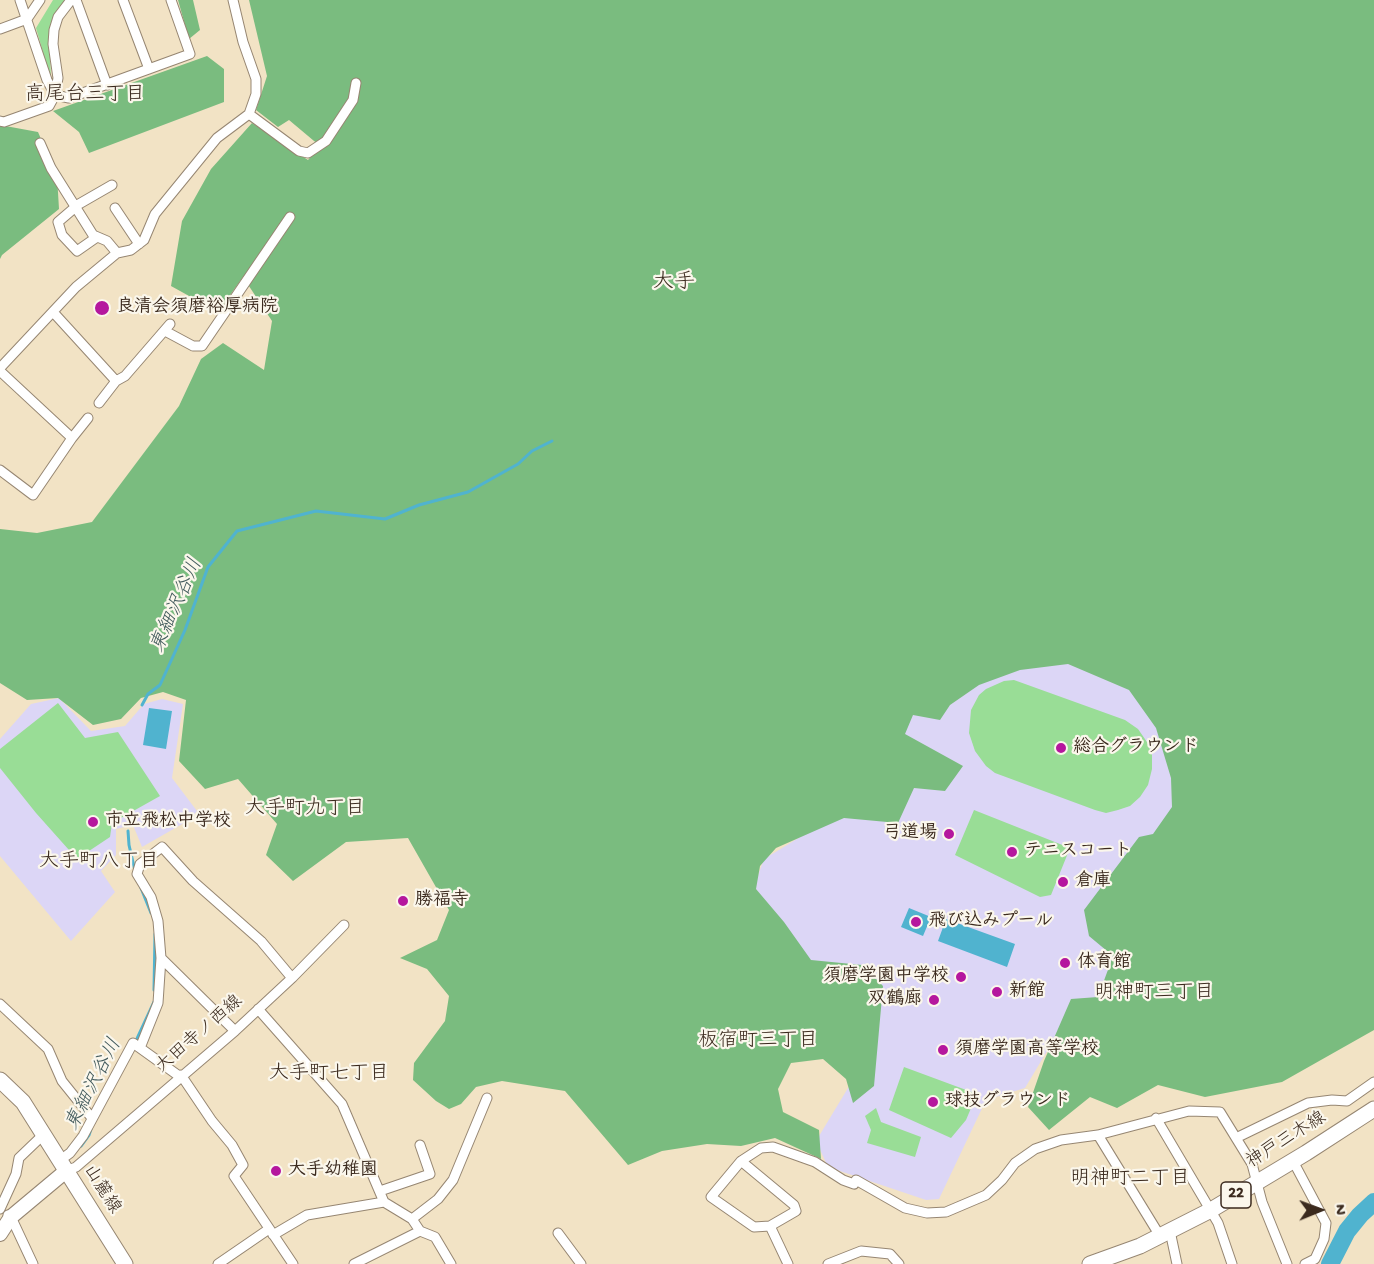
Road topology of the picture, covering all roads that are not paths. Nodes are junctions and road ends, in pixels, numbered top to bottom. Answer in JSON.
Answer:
{"nodes":[{"id":1,"x":20,"y":0,"type":"edge"},
{"id":2,"x":40,"y":0,"type":"edge"},
{"id":3,"x":71,"y":0,"type":"edge"},
{"id":4,"x":76,"y":0,"type":"edge"},
{"id":5,"x":123,"y":0,"type":"edge"},
{"id":6,"x":171,"y":0,"type":"edge"},
{"id":7,"x":233,"y":0,"type":"edge"},
{"id":8,"x":27,"y":19,"type":"junction"},
{"id":9,"x":0,"y":29,"type":"edge"},
{"id":10,"x":148,"y":69,"type":"junction"},
{"id":11,"x":107,"y":84,"type":"junction"},
{"id":12,"x":356,"y":84,"type":"dead end"},
{"id":13,"x":55,"y":95,"type":"junction"},
{"id":14,"x":0,"y":111,"type":"edge"},
{"id":15,"x":249,"y":114,"type":"junction"},
{"id":16,"x":2,"y":122,"type":"edge"},
{"id":17,"x":40,"y":143,"type":"dead end"},
{"id":18,"x":112,"y":185,"type":"dead end"},
{"id":19,"x":76,"y":207,"type":"junction"},
{"id":20,"x":115,"y":208,"type":"dead end"},
{"id":21,"x":290,"y":217,"type":"dead end"},
{"id":22,"x":97,"y":237,"type":"junction"},
{"id":23,"x":139,"y":244,"type":"junction"},
{"id":24,"x":117,"y":253,"type":"junction"},
{"id":25,"x":52,"y":312,"type":"junction"},
{"id":26,"x":0,"y":370,"type":"edge"},
{"id":27,"x":116,"y":381,"type":"junction"},
{"id":28,"x":99,"y":403,"type":"dead end"},
{"id":29,"x":88,"y":418,"type":"dead end"},
{"id":30,"x":72,"y":438,"type":"junction"},
{"id":31,"x":0,"y":470,"type":"edge"},
{"id":32,"x":344,"y":925,"type":"dead end"},
{"id":33,"x":161,"y":958,"type":"junction"},
{"id":34,"x":292,"y":978,"type":"junction"},
{"id":35,"x":0,"y":1004,"type":"edge"},
{"id":36,"x":258,"y":1009,"type":"junction"},
{"id":37,"x":235,"y":1030,"type":"junction"},
{"id":38,"x":137,"y":1047,"type":"junction"},
{"id":39,"x":180,"y":1076,"type":"junction"},
{"id":40,"x":1374,"y":1082,"type":"edge"},
{"id":41,"x":4,"y":1088,"type":"edge"},
{"id":42,"x":487,"y":1098,"type":"dead end"},
{"id":43,"x":1374,"y":1109,"type":"edge"},
{"id":44,"x":91,"y":1117,"type":"junction"},
{"id":45,"x":1156,"y":1118,"type":"junction"},
{"id":46,"x":43,"y":1135,"type":"junction"},
{"id":47,"x":1098,"y":1135,"type":"junction"},
{"id":48,"x":1236,"y":1138,"type":"junction"},
{"id":49,"x":420,"y":1145,"type":"dead end"},
{"id":50,"x":741,"y":1161,"type":"junction"},
{"id":51,"x":1293,"y":1161,"type":"junction"},
{"id":52,"x":67,"y":1166,"type":"junction"},
{"id":53,"x":1256,"y":1183,"type":"junction"},
{"id":54,"x":380,"y":1191,"type":"junction"},
{"id":55,"x":384,"y":1202,"type":"junction"},
{"id":56,"x":1211,"y":1210,"type":"junction"},
{"id":57,"x":4,"y":1212,"type":"edge"},
{"id":58,"x":412,"y":1219,"type":"junction"},
{"id":59,"x":770,"y":1226,"type":"junction"},
{"id":60,"x":420,"y":1231,"type":"junction"},
{"id":61,"x":271,"y":1232,"type":"junction"},
{"id":62,"x":558,"y":1233,"type":"dead end"},
{"id":63,"x":0,"y":1234,"type":"edge"},
{"id":64,"x":1165,"y":1234,"type":"junction"},
{"id":65,"x":898,"y":1263,"type":"edge"},
{"id":66,"x":33,"y":1264,"type":"edge"},
{"id":67,"x":125,"y":1264,"type":"edge"},
{"id":68,"x":218,"y":1264,"type":"edge"},
{"id":69,"x":293,"y":1264,"type":"edge"},
{"id":70,"x":354,"y":1264,"type":"edge"},
{"id":71,"x":451,"y":1264,"type":"edge"},
{"id":72,"x":581,"y":1264,"type":"edge"},
{"id":73,"x":788,"y":1264,"type":"edge"},
{"id":74,"x":828,"y":1264,"type":"edge"},
{"id":75,"x":1090,"y":1264,"type":"edge"},
{"id":76,"x":1177,"y":1264,"type":"edge"},
{"id":77,"x":1232,"y":1264,"type":"edge"},
{"id":78,"x":1287,"y":1264,"type":"edge"},
{"id":79,"x":1305,"y":1264,"type":"edge"}],
"edges":[{"from":1,"to":8,"type":"street"},
{"from":2,"to":8,"type":"street"},
{"from":3,"to":13,"type":"street"},
{"from":4,"to":11,"type":"street"},
{"from":5,"to":10,"type":"street"},
{"from":6,"to":10,"type":"street"},
{"from":7,"to":15,"type":"street"},
{"from":8,"to":9,"type":"street"},
{"from":8,"to":13,"type":"street"},
{"from":10,"to":11,"type":"street"},
{"from":11,"to":13,"type":"street"},
{"from":12,"to":15,"type":"street"},
{"from":13,"to":16,"type":"street"},
{"from":14,"to":16,"type":"street"},
{"from":15,"to":23,"type":"street"},
{"from":17,"to":19,"type":"street"},
{"from":18,"to":19,"type":"street"},
{"from":19,"to":22,"type":"street"},
{"from":19,"to":22,"type":"street"},
{"from":20,"to":23,"type":"street"},
{"from":21,"to":27,"type":"street"},
{"from":22,"to":24,"type":"street"},
{"from":23,"to":24,"type":"street"},
{"from":24,"to":25,"type":"street"},
{"from":25,"to":26,"type":"street"},
{"from":25,"to":27,"type":"street"},
{"from":26,"to":30,"type":"street"},
{"from":27,"to":28,"type":"street"},
{"from":29,"to":30,"type":"street"},
{"from":30,"to":31,"type":"street"},
{"from":32,"to":34,"type":"street","name":"大田寺ノ西線"},
{"from":33,"to":34,"type":"street"},
{"from":33,"to":37,"type":"street"},
{"from":33,"to":38,"type":"street"},
{"from":34,"to":36,"type":"street","name":"大田寺ノ西線"},
{"from":35,"to":44,"type":"street"},
{"from":36,"to":37,"type":"street","name":"大田寺ノ西線"},
{"from":36,"to":54,"type":"street"},
{"from":37,"to":39,"type":"street","name":"大田寺ノ西線"},
{"from":38,"to":39,"type":"street"},
{"from":38,"to":44,"type":"street"},
{"from":39,"to":52,"type":"street","name":"大田寺ノ西線"},
{"from":39,"to":61,"type":"street"},
{"from":40,"to":48,"type":"street"},
{"from":41,"to":46,"type":"main road","name":"山麓線"},
{"from":42,"to":58,"type":"street"},
{"from":43,"to":51,"type":"main road","name":"神戸三木線","number":"22"},
{"from":44,"to":52,"type":"street"},
{"from":45,"to":47,"type":"street"},
{"from":45,"to":48,"type":"street"},
{"from":45,"to":56,"type":"street"},
{"from":46,"to":52,"type":"main road","name":"山麓線"},
{"from":46,"to":57,"type":"street"},
{"from":47,"to":50,"type":"street"},
{"from":47,"to":64,"type":"street"},
{"from":48,"to":53,"type":"street"},
{"from":49,"to":54,"type":"street"},
{"from":50,"to":59,"type":"street"},
{"from":50,"to":59,"type":"street"},
{"from":51,"to":53,"type":"main road","name":"神戸三木線","number":"22"},
{"from":51,"to":79,"type":"street"},
{"from":52,"to":57,"type":"street","name":"大田寺ノ西線"},
{"from":52,"to":67,"type":"main road","name":"山麓線"},
{"from":53,"to":56,"type":"main road","name":"神戸三木線","number":"22"},
{"from":53,"to":78,"type":"street"},
{"from":54,"to":55,"type":"street"},
{"from":55,"to":58,"type":"street"},
{"from":55,"to":61,"type":"street"},
{"from":56,"to":64,"type":"main road","name":"神戸三木線","number":"22"},
{"from":56,"to":77,"type":"street"},
{"from":57,"to":63,"type":"street","name":"大田寺ノ西線"},
{"from":57,"to":66,"type":"street"},
{"from":58,"to":60,"type":"street"},
{"from":59,"to":73,"type":"street"},
{"from":60,"to":70,"type":"street"},
{"from":60,"to":71,"type":"street"},
{"from":61,"to":68,"type":"street"},
{"from":61,"to":69,"type":"street"},
{"from":62,"to":72,"type":"street"},
{"from":64,"to":75,"type":"main road","name":"神戸三木線","number":"22"},
{"from":64,"to":76,"type":"street"},
{"from":65,"to":74,"type":"street"}]}
